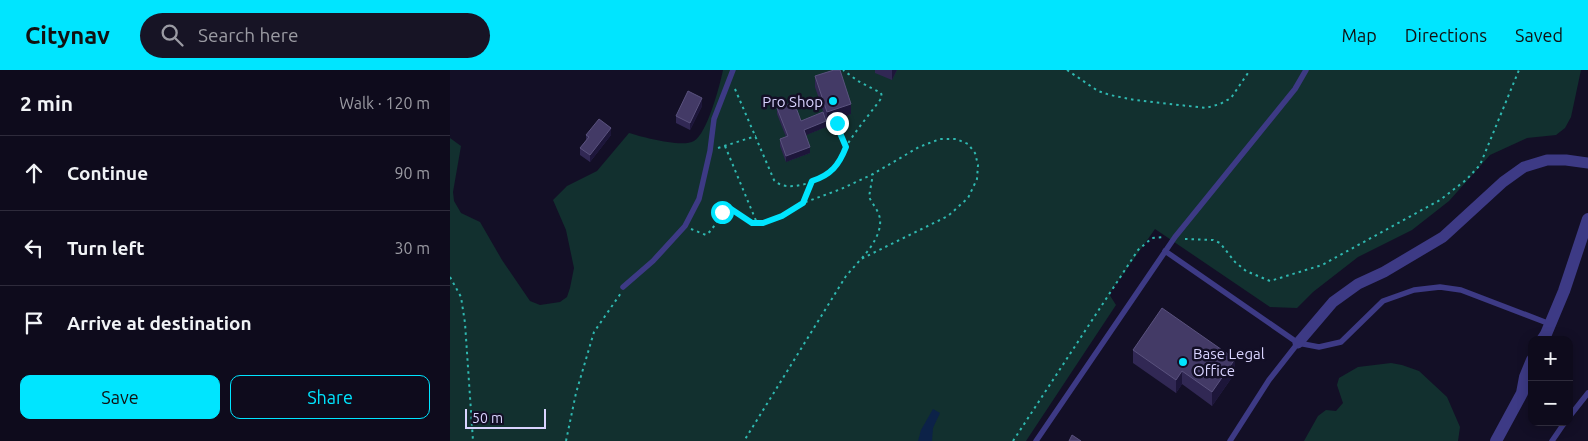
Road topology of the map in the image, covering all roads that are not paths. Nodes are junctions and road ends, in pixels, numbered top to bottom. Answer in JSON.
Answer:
{"nodes":[{"id":1,"x":733,"y":70,"type":"edge"},
{"id":2,"x":1306,"y":70,"type":"edge"},
{"id":3,"x":1588,"y":163,"type":"edge"},
{"id":4,"x":1588,"y":219,"type":"edge"},
{"id":5,"x":1165,"y":251,"type":"junction"},
{"id":6,"x":623,"y":287,"type":"road end"},
{"id":7,"x":1551,"y":324,"type":"junction"},
{"id":8,"x":1544,"y":336,"type":"edge"},
{"id":9,"x":1298,"y":343,"type":"junction"},
{"id":10,"x":1528,"y":370,"type":"edge"},
{"id":11,"x":1588,"y":393,"type":"edge"},
{"id":12,"x":1573,"y":412,"type":"edge"},
{"id":13,"x":1562,"y":426,"type":"edge"},
{"id":14,"x":1036,"y":441,"type":"edge"},
{"id":15,"x":1230,"y":441,"type":"edge"},
{"id":16,"x":1496,"y":441,"type":"edge"},
{"id":17,"x":1552,"y":441,"type":"edge"}],
"edges":[{"from":1,"to":6,"type":"lane"},
{"from":2,"to":5,"type":"lane"},
{"from":3,"to":9,"type":"street"},
{"from":4,"to":7,"type":"street"},
{"from":5,"to":9,"type":"lane"},
{"from":5,"to":14,"type":"lane"},
{"from":7,"to":8,"type":"street"},
{"from":7,"to":9,"type":"lane"},
{"from":9,"to":15,"type":"lane"},
{"from":10,"to":16,"type":"street"},
{"from":11,"to":12,"type":"lane"},
{"from":13,"to":17,"type":"lane"}]}
